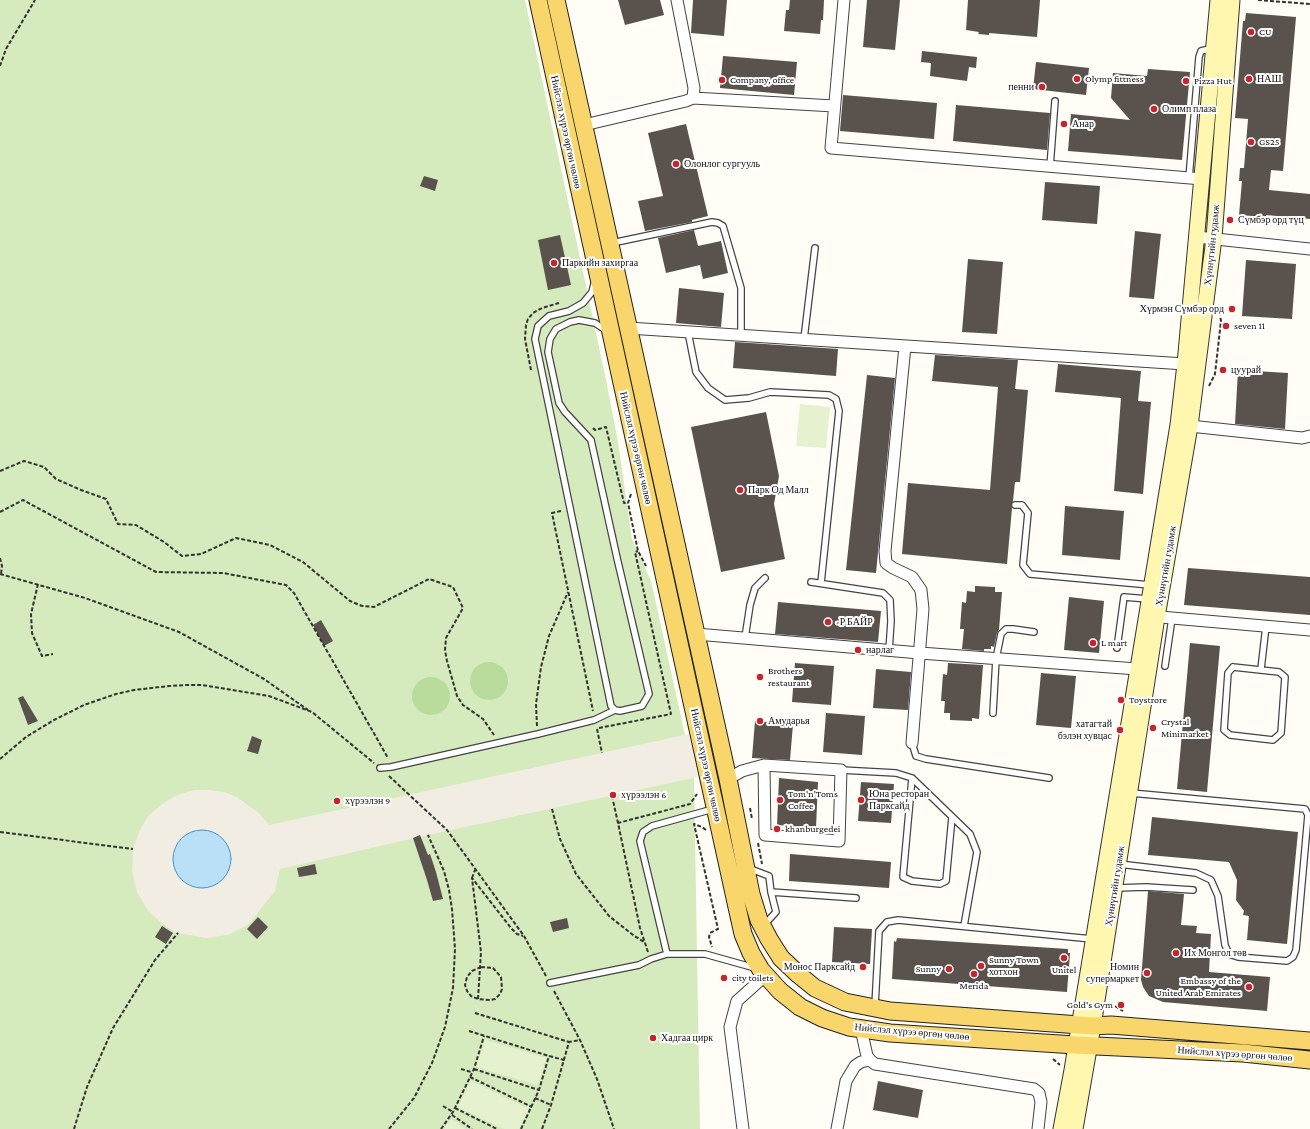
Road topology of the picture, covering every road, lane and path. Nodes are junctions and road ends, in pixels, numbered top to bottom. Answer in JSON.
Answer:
{"nodes":[{"id":1,"x":35,"y":0,"type":"edge"},
{"id":2,"x":538,"y":0,"type":"edge"},
{"id":3,"x":556,"y":0,"type":"edge"},
{"id":4,"x":677,"y":0,"type":"edge"},
{"id":5,"x":844,"y":0,"type":"edge"},
{"id":6,"x":1218,"y":0,"type":"edge"},
{"id":7,"x":1232,"y":0,"type":"edge"},
{"id":8,"x":1258,"y":0,"type":"edge"},
{"id":9,"x":1310,"y":4,"type":"edge"},
{"id":10,"x":0,"y":66,"type":"edge"},
{"id":11,"x":693,"y":98,"type":"junction"},
{"id":12,"x":1055,"y":101,"type":"dead end"},
{"id":13,"x":834,"y":106,"type":"junction"},
{"id":14,"x":584,"y":125,"type":"junction"},
{"id":15,"x":589,"y":151,"type":"junction"},
{"id":16,"x":571,"y":155,"type":"junction"},
{"id":17,"x":1050,"y":167,"type":"junction"},
{"id":18,"x":1196,"y":179,"type":"junction"},
{"id":19,"x":1197,"y":237,"type":"junction"},
{"id":20,"x":1214,"y":238,"type":"junction"},
{"id":21,"x":610,"y":244,"type":"junction"},
{"id":22,"x":815,"y":248,"type":"dead end"},
{"id":23,"x":1310,"y":249,"type":"edge"},
{"id":24,"x":597,"y":274,"type":"junction"},
{"id":25,"x":628,"y":328,"type":"junction"},
{"id":26,"x":610,"y":332,"type":"junction"},
{"id":27,"x":688,"y":332,"type":"junction"},
{"id":28,"x":741,"y":335,"type":"junction"},
{"id":29,"x":804,"y":339,"type":"junction"},
{"id":30,"x":905,"y":346,"type":"junction"},
{"id":31,"x":1185,"y":364,"type":"junction"},
{"id":32,"x":1190,"y":426,"type":"junction"},
{"id":33,"x":1310,"y":436,"type":"edge"},
{"id":34,"x":0,"y":471,"type":"edge"},
{"id":35,"x":1015,"y":505,"type":"dead end"},
{"id":36,"x":0,"y":512,"type":"edge"},
{"id":37,"x":638,"y":551,"type":"dead end"},
{"id":38,"x":0,"y":558,"type":"edge"},
{"id":39,"x":0,"y":574,"type":"edge"},
{"id":40,"x":765,"y":578,"type":"dead end"},
{"id":41,"x":812,"y":582,"type":"dead end"},
{"id":42,"x":821,"y":583,"type":"junction"},
{"id":43,"x":38,"y":584,"type":"junction"},
{"id":44,"x":1154,"y":590,"type":"junction"},
{"id":45,"x":692,"y":615,"type":"junction"},
{"id":46,"x":1152,"y":616,"type":"junction"},
{"id":47,"x":1172,"y":618,"type":"junction"},
{"id":48,"x":674,"y":620,"type":"junction"},
{"id":49,"x":1266,"y":626,"type":"junction"},
{"id":50,"x":1310,"y":630,"type":"edge"},
{"id":51,"x":1034,"y":632,"type":"dead end"},
{"id":52,"x":696,"y":634,"type":"junction"},
{"id":53,"x":745,"y":638,"type":"junction"},
{"id":54,"x":1117,"y":648,"type":"dead end"},
{"id":55,"x":889,"y":651,"type":"junction"},
{"id":56,"x":920,"y":653,"type":"junction"},
{"id":57,"x":53,"y":654,"type":"dead end"},
{"id":58,"x":996,"y":659,"type":"junction"},
{"id":59,"x":1165,"y":666,"type":"dead end"},
{"id":60,"x":1137,"y":669,"type":"junction"},
{"id":61,"x":1261,"y":670,"type":"junction"},
{"id":62,"x":614,"y":710,"type":"junction"},
{"id":63,"x":312,"y":712,"type":"junction"},
{"id":64,"x":993,"y":713,"type":"dead end"},
{"id":65,"x":594,"y":720,"type":"junction"},
{"id":66,"x":537,"y":729,"type":"dead end"},
{"id":67,"x":597,"y":729,"type":"junction"},
{"id":68,"x":912,"y":742,"type":"joint"},
{"id":69,"x":502,"y":743,"type":"junction"},
{"id":70,"x":602,"y":753,"type":"dead end"},
{"id":71,"x":0,"y":759,"type":"edge"},
{"id":72,"x":764,"y":765,"type":"junction"},
{"id":73,"x":391,"y":767,"type":"junction"},
{"id":74,"x":380,"y":768,"type":"junction"},
{"id":75,"x":840,"y":770,"type":"junction"},
{"id":76,"x":912,"y":778,"type":"junction"},
{"id":77,"x":1049,"y":778,"type":"dead end"},
{"id":78,"x":728,"y":779,"type":"junction"},
{"id":79,"x":1123,"y":792,"type":"junction"},
{"id":80,"x":612,"y":796,"type":"dead end"},
{"id":81,"x":552,"y":808,"type":"dead end"},
{"id":82,"x":716,"y":808,"type":"junction"},
{"id":83,"x":750,"y":808,"type":"dead end"},
{"id":84,"x":1308,"y":809,"type":"edge"},
{"id":85,"x":952,"y":816,"type":"junction"},
{"id":86,"x":618,"y":823,"type":"dead end"},
{"id":87,"x":753,"y":823,"type":"dead end"},
{"id":88,"x":0,"y":832,"type":"edge"},
{"id":89,"x":709,"y":833,"type":"dead end"},
{"id":90,"x":428,"y":835,"type":"dead end"},
{"id":91,"x":756,"y":837,"type":"dead end"},
{"id":92,"x":133,"y":849,"type":"dead end"},
{"id":93,"x":1118,"y":864,"type":"junction"},
{"id":94,"x":746,"y":867,"type":"junction"},
{"id":95,"x":475,"y":870,"type":"junction"},
{"id":96,"x":764,"y":874,"type":"junction"},
{"id":97,"x":472,"y":878,"type":"junction"},
{"id":98,"x":1108,"y":887,"type":"junction"},
{"id":99,"x":1193,"y":890,"type":"dead end"},
{"id":100,"x":770,"y":892,"type":"junction"},
{"id":101,"x":856,"y":898,"type":"dead end"},
{"id":102,"x":964,"y":926,"type":"junction"},
{"id":103,"x":762,"y":927,"type":"junction"},
{"id":104,"x":178,"y":933,"type":"dead end"},
{"id":105,"x":524,"y":936,"type":"junction"},
{"id":106,"x":1093,"y":939,"type":"junction"},
{"id":107,"x":645,"y":943,"type":"dead end"},
{"id":108,"x":719,"y":949,"type":"dead end"},
{"id":109,"x":667,"y":954,"type":"junction"},
{"id":110,"x":481,"y":967,"type":"junction"},
{"id":111,"x":763,"y":972,"type":"junction"},
{"id":112,"x":550,"y":983,"type":"junction"},
{"id":113,"x":478,"y":999,"type":"junction"},
{"id":114,"x":874,"y":1007,"type":"junction"},
{"id":115,"x":474,"y":1013,"type":"dead end"},
{"id":116,"x":1086,"y":1025,"type":"junction"},
{"id":117,"x":861,"y":1029,"type":"junction"},
{"id":118,"x":470,"y":1031,"type":"dead end"},
{"id":119,"x":484,"y":1036,"type":"junction"},
{"id":120,"x":580,"y":1040,"type":"junction"},
{"id":121,"x":1310,"y":1041,"type":"edge"},
{"id":122,"x":569,"y":1042,"type":"junction"},
{"id":123,"x":1082,"y":1045,"type":"junction"},
{"id":124,"x":549,"y":1056,"type":"junction"},
{"id":125,"x":564,"y":1060,"type":"junction"},
{"id":126,"x":869,"y":1060,"type":"junction"},
{"id":127,"x":1310,"y":1060,"type":"edge"},
{"id":128,"x":461,"y":1069,"type":"dead end"},
{"id":129,"x":474,"y":1069,"type":"junction"},
{"id":130,"x":472,"y":1072,"type":"junction"},
{"id":131,"x":470,"y":1077,"type":"junction"},
{"id":132,"x":539,"y":1090,"type":"junction"},
{"id":133,"x":535,"y":1098,"type":"junction"},
{"id":134,"x":551,"y":1105,"type":"junction"},
{"id":135,"x":444,"y":1106,"type":"dead end"},
{"id":136,"x":532,"y":1107,"type":"junction"},
{"id":137,"x":455,"y":1108,"type":"junction"},
{"id":138,"x":452,"y":1113,"type":"junction"},
{"id":139,"x":74,"y":1129,"type":"edge"},
{"id":140,"x":390,"y":1129,"type":"edge"},
{"id":141,"x":441,"y":1129,"type":"edge"},
{"id":142,"x":472,"y":1129,"type":"edge"},
{"id":143,"x":497,"y":1129,"type":"edge"},
{"id":144,"x":521,"y":1129,"type":"edge"},
{"id":145,"x":542,"y":1129,"type":"edge"},
{"id":146,"x":614,"y":1129,"type":"edge"},
{"id":147,"x":743,"y":1129,"type":"edge"},
{"id":148,"x":837,"y":1129,"type":"edge"},
{"id":149,"x":1038,"y":1129,"type":"edge"},
{"id":150,"x":1061,"y":1129,"type":"edge"},
{"id":151,"x":1075,"y":1129,"type":"edge"}],
"edges":[{"from":1,"to":10,"type":"path"},
{"from":2,"to":16,"type":"main road","name":"Нийслэл хүрээ өргөн чөлөө"},
{"from":3,"to":14,"type":"main road","name":"Нийслэл хүрээ өргөн чөлөө"},
{"from":4,"to":11,"type":"street"},
{"from":5,"to":13,"type":"street"},
{"from":6,"to":18,"type":"main road","name":"Хүннүгийн гудамж"},
{"from":7,"to":20,"type":"main road","name":"Хүннүгийн гудамж"},
{"from":8,"to":9,"type":"path"},
{"from":11,"to":13,"type":"street"},
{"from":11,"to":14,"type":"street"},
{"from":12,"to":17,"type":"lane"},
{"from":13,"to":17,"type":"street"},
{"from":14,"to":15,"type":"main road","name":"Нийслэл хүрээ өргөн чөлөө"},
{"from":15,"to":16,"type":"main road"},
{"from":15,"to":21,"type":"main road","name":"Нийслэл хүрээ өргөн чөлөө"},
{"from":16,"to":24,"type":"main road","name":"Нийслэл хүрээ өргөн чөлөө"},
{"from":17,"to":18,"type":"street"},
{"from":18,"to":19,"type":"main road","name":"Хүннүгийн гудамж"},
{"from":19,"to":20,"type":"street"},
{"from":19,"to":31,"type":"main road","name":"Хүннүгийн гудамж"},
{"from":20,"to":23,"type":"street"},
{"from":20,"to":32,"type":"main road","name":"Хүннүгийн гудамж"},
{"from":21,"to":25,"type":"main road","name":"Нийслэл хүрээ өргөн чөлөө"},
{"from":21,"to":28,"type":"lane"},
{"from":22,"to":29,"type":"lane"},
{"from":24,"to":26,"type":"main road","name":"Нийслэл хүрээ өргөн чөлөө"},
{"from":24,"to":62,"type":"lane"},
{"from":25,"to":27,"type":"street"},
{"from":25,"to":45,"type":"main road","name":"Нийслэл хүрээ өргөн чөлөө"},
{"from":26,"to":48,"type":"main road","name":"Нийслэл хүрээ өргөн чөлөө"},
{"from":26,"to":62,"type":"lane"},
{"from":27,"to":28,"type":"street"},
{"from":27,"to":42,"type":"lane"},
{"from":28,"to":29,"type":"street"},
{"from":29,"to":30,"type":"street"},
{"from":30,"to":31,"type":"street"},
{"from":30,"to":56,"type":"street"},
{"from":31,"to":44,"type":"main road","name":"Хүннүгийн гудамж"},
{"from":32,"to":33,"type":"street"},
{"from":32,"to":44,"type":"main road","name":"Хүннүгийн гудамж"},
{"from":34,"to":69,"type":"path"},
{"from":35,"to":44,"type":"lane"},
{"from":36,"to":73,"type":"path"},
{"from":37,"to":67,"type":"path"},
{"from":38,"to":39,"type":"path"},
{"from":39,"to":43,"type":"path"},
{"from":40,"to":53,"type":"lane"},
{"from":41,"to":42,"type":"lane"},
{"from":42,"to":55,"type":"lane"},
{"from":43,"to":57,"type":"path"},
{"from":43,"to":63,"type":"path"},
{"from":44,"to":46,"type":"main road","name":"Хүннүгийн гудамж"},
{"from":44,"to":54,"type":"lane"},
{"from":45,"to":48,"type":"main road"},
{"from":45,"to":52,"type":"main road","name":"Нийслэл хүрээ өргөн чөлөө"},
{"from":46,"to":47,"type":"street"},
{"from":46,"to":60,"type":"main road","name":"Хүннүгийн гудамж"},
{"from":46,"to":79,"type":"main road","name":"Хүннүгийн гудамж"},
{"from":47,"to":49,"type":"street"},
{"from":47,"to":59,"type":"lane"},
{"from":48,"to":82,"type":"main road","name":"Нийслэл хүрээ өргөн чөлөө"},
{"from":49,"to":50,"type":"street"},
{"from":49,"to":61,"type":"lane"},
{"from":51,"to":58,"type":"lane"},
{"from":52,"to":53,"type":"street"},
{"from":52,"to":78,"type":"main road","name":"Нийслэл хүрээ өргөн чөлөө"},
{"from":53,"to":55,"type":"street"},
{"from":55,"to":56,"type":"street"},
{"from":56,"to":58,"type":"street"},
{"from":56,"to":68,"type":"street"},
{"from":58,"to":60,"type":"street"},
{"from":58,"to":64,"type":"lane"},
{"from":60,"to":79,"type":"main road","name":"Хүннүгийн гудамж"},
{"from":61,"to":61,"type":"lane"},
{"from":62,"to":65,"type":"lane"},
{"from":63,"to":71,"type":"path"},
{"from":63,"to":74,"type":"path"},
{"from":65,"to":66,"type":"path"},
{"from":65,"to":67,"type":"path"},
{"from":65,"to":69,"type":"lane"},
{"from":67,"to":70,"type":"path"},
{"from":68,"to":77,"type":"lane"},
{"from":69,"to":73,"type":"lane"},
{"from":72,"to":75,"type":"street"},
{"from":72,"to":75,"type":"street"},
{"from":72,"to":78,"type":"street"},
{"from":73,"to":74,"type":"lane"},
{"from":74,"to":95,"type":"path"},
{"from":75,"to":76,"type":"lane"},
{"from":76,"to":85,"type":"lane"},
{"from":76,"to":85,"type":"lane"},
{"from":78,"to":94,"type":"main road","name":"Нийслэл хүрээ өргөн чөлөө"},
{"from":79,"to":84,"type":"lane"},
{"from":79,"to":93,"type":"main road","name":"Хүннүгийн гудамж"},
{"from":79,"to":98,"type":"main road","name":"Хүннүгийн гудамж"},
{"from":80,"to":86,"type":"path"},
{"from":81,"to":107,"type":"path"},
{"from":82,"to":109,"type":"lane"},
{"from":82,"to":111,"type":"main road","name":"Нийслэл хүрээ өргөн чөлөө"},
{"from":83,"to":87,"type":"path"},
{"from":84,"to":93,"type":"lane"},
{"from":85,"to":102,"type":"lane"},
{"from":88,"to":92,"type":"path"},
{"from":89,"to":108,"type":"path"},
{"from":90,"to":140,"type":"path"},
{"from":91,"to":96,"type":"path"},
{"from":93,"to":98,"type":"main road","name":"Хүннүгийн гудамж"},
{"from":94,"to":96,"type":"lane"},
{"from":94,"to":103,"type":"main road","name":"Нийслэл хүрээ өргөн чөлөө"},
{"from":95,"to":97,"type":"path"},
{"from":95,"to":105,"type":"path"},
{"from":96,"to":100,"type":"lane"},
{"from":97,"to":105,"type":"path"},
{"from":97,"to":110,"type":"path"},
{"from":98,"to":99,"type":"lane"},
{"from":98,"to":106,"type":"main road","name":"Хүннүгийн гудамж"},
{"from":98,"to":116,"type":"main road","name":"Хүннүгийн гудамж"},
{"from":100,"to":101,"type":"lane"},
{"from":100,"to":103,"type":"lane"},
{"from":102,"to":106,"type":"lane"},
{"from":102,"to":114,"type":"lane"},
{"from":103,"to":114,"type":"main road","name":"Нийслэл хүрээ өргөн чөлөө"},
{"from":104,"to":139,"type":"path"},
{"from":105,"to":112,"type":"path"},
{"from":106,"to":116,"type":"main road","name":"Хүннүгийн гудамж"},
{"from":109,"to":111,"type":"lane"},
{"from":109,"to":112,"type":"lane"},
{"from":110,"to":113,"type":"path"},
{"from":110,"to":113,"type":"path"},
{"from":110,"to":113,"type":"path"},
{"from":111,"to":117,"type":"main road","name":"Нийслэл хүрээ өргөн чөлөө"},
{"from":111,"to":147,"type":"street"},
{"from":112,"to":120,"type":"path"},
{"from":114,"to":116,"type":"main road","name":"Нийслэл хүрээ өргөн чөлөө"},
{"from":115,"to":122,"type":"path"},
{"from":116,"to":121,"type":"main road","name":"Нийслэл хүрээ өргөн чөлөө"},
{"from":116,"to":123,"type":"main road","name":"Хүннүгийн гудамж"},
{"from":117,"to":123,"type":"main road","name":"Нийслэл хүрээ өргөн чөлөө"},
{"from":117,"to":126,"type":"street"},
{"from":118,"to":119,"type":"path"},
{"from":119,"to":124,"type":"path"},
{"from":119,"to":129,"type":"path"},
{"from":120,"to":122,"type":"path"},
{"from":120,"to":146,"type":"path"},
{"from":122,"to":125,"type":"path"},
{"from":123,"to":127,"type":"main road","name":"Нийслэл хүрээ өргөн чөлөө"},
{"from":123,"to":150,"type":"main road","name":"Хүннүгийн гудамж"},
{"from":123,"to":151,"type":"main road","name":"Хүннүгийн гудамж"},
{"from":124,"to":125,"type":"path"},
{"from":124,"to":132,"type":"path"},
{"from":125,"to":134,"type":"path"},
{"from":126,"to":148,"type":"street"},
{"from":126,"to":149,"type":"street"},
{"from":128,"to":130,"type":"path"},
{"from":129,"to":130,"type":"path"},
{"from":129,"to":132,"type":"path"},
{"from":130,"to":131,"type":"path"},
{"from":131,"to":136,"type":"path"},
{"from":131,"to":137,"type":"path"},
{"from":132,"to":133,"type":"path"},
{"from":133,"to":134,"type":"path"},
{"from":133,"to":136,"type":"path"},
{"from":134,"to":145,"type":"path"},
{"from":135,"to":138,"type":"path"},
{"from":136,"to":144,"type":"path"},
{"from":137,"to":138,"type":"path"},
{"from":137,"to":143,"type":"path"},
{"from":138,"to":141,"type":"path"},
{"from":138,"to":142,"type":"path"}]}
